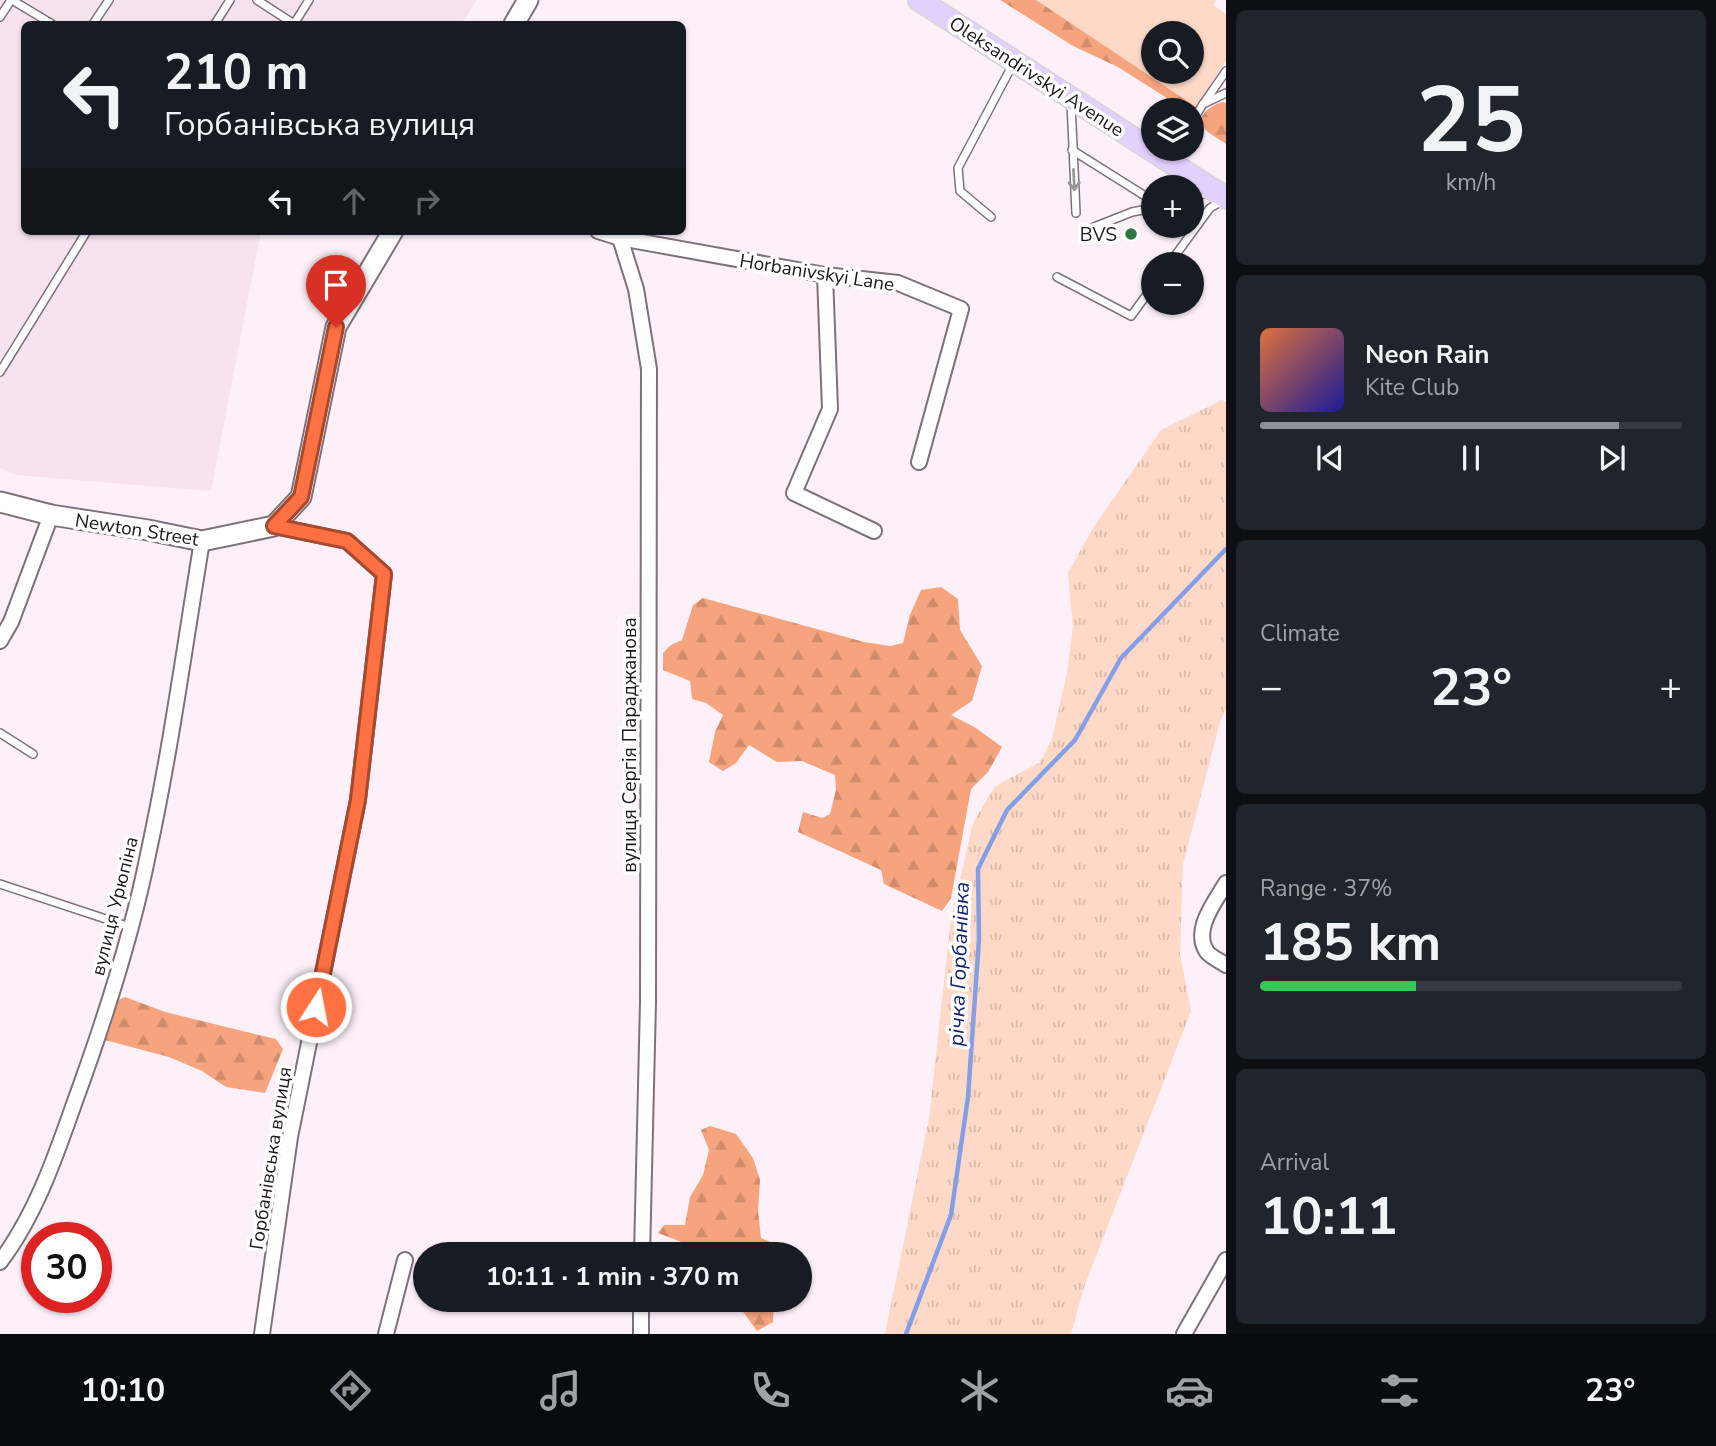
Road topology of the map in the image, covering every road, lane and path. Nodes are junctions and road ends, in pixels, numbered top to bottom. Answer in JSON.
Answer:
{"nodes":[{"id":1,"x":11,"y":0,"type":"edge"},
{"id":2,"x":109,"y":0,"type":"edge"},
{"id":3,"x":230,"y":0,"type":"edge"},
{"id":4,"x":257,"y":0,"type":"edge"},
{"id":5,"x":309,"y":0,"type":"edge"},
{"id":6,"x":528,"y":0,"type":"edge"},
{"id":7,"x":919,"y":0,"type":"edge"},
{"id":8,"x":0,"y":17,"type":"edge"},
{"id":9,"x":47,"y":21,"type":"edge"},
{"id":10,"x":95,"y":21,"type":"edge"},
{"id":11,"x":217,"y":21,"type":"edge"},
{"id":12,"x":292,"y":21,"type":"edge"},
{"id":13,"x":296,"y":21,"type":"edge"},
{"id":14,"x":516,"y":21,"type":"edge"},
{"id":15,"x":1015,"y":61,"type":"junction"},
{"id":16,"x":1226,"y":71,"type":"edge"},
{"id":17,"x":1226,"y":93,"type":"edge"},
{"id":18,"x":1071,"y":98,"type":"junction"},
{"id":19,"x":1204,"y":103,"type":"edge"},
{"id":20,"x":1204,"y":104,"type":"edge"},
{"id":21,"x":1141,"y":137,"type":"edge"},
{"id":22,"x":1073,"y":150,"type":"junction"},
{"id":23,"x":1180,"y":161,"type":"edge"},
{"id":24,"x":1141,"y":193,"type":"edge"},
{"id":25,"x":1222,"y":195,"type":"edge"},
{"id":26,"x":1204,"y":196,"type":"edge"},
{"id":27,"x":1141,"y":210,"type":"edge"},
{"id":28,"x":1076,"y":213,"type":"dead end"},
{"id":29,"x":991,"y":217,"type":"dead end"},
{"id":30,"x":1094,"y":227,"type":"dead end"},
{"id":31,"x":85,"y":235,"type":"edge"},
{"id":32,"x":391,"y":235,"type":"edge"},
{"id":33,"x":611,"y":235,"type":"edge"},
{"id":34,"x":620,"y":238,"type":"junction"},
{"id":35,"x":1178,"y":252,"type":"edge"},
{"id":36,"x":825,"y":275,"type":"junction"},
{"id":37,"x":1057,"y":277,"type":"dead end"},
{"id":38,"x":1141,"y":302,"type":"edge"},
{"id":39,"x":0,"y":372,"type":"edge"},
{"id":40,"x":919,"y":462,"type":"dead end"},
{"id":41,"x":0,"y":502,"type":"edge"},
{"id":42,"x":51,"y":515,"type":"junction"},
{"id":43,"x":274,"y":526,"type":"junction"},
{"id":44,"x":874,"y":531,"type":"dead end"},
{"id":45,"x":202,"y":541,"type":"junction"},
{"id":46,"x":0,"y":641,"type":"edge"},
{"id":47,"x":0,"y":733,"type":"edge"},
{"id":48,"x":33,"y":754,"type":"dead end"},
{"id":49,"x":1226,"y":883,"type":"edge"},
{"id":50,"x":0,"y":884,"type":"edge"},
{"id":51,"x":130,"y":927,"type":"junction"},
{"id":52,"x":1226,"y":965,"type":"edge"},
{"id":53,"x":642,"y":1242,"type":"edge"},
{"id":54,"x":405,"y":1260,"type":"dead end"},
{"id":55,"x":1226,"y":1261,"type":"edge"},
{"id":56,"x":0,"y":1262,"type":"edge"},
{"id":57,"x":641,"y":1312,"type":"edge"},
{"id":58,"x":262,"y":1334,"type":"edge"},
{"id":59,"x":386,"y":1334,"type":"edge"},
{"id":60,"x":640,"y":1334,"type":"edge"},
{"id":61,"x":1184,"y":1334,"type":"edge"}],
"edges":[{"from":1,"to":8,"type":"lane"},
{"from":1,"to":9,"type":"lane"},
{"from":2,"to":10,"type":"lane"},
{"from":3,"to":11,"type":"lane"},
{"from":4,"to":12,"type":"lane"},
{"from":5,"to":13,"type":"lane"},
{"from":6,"to":14,"type":"street"},
{"from":7,"to":15,"type":"main road","name":"Oleksandrivskyi Avenue"},
{"from":15,"to":18,"type":"main road","name":"Oleksandrivskyi Avenue"},
{"from":15,"to":29,"type":"lane"},
{"from":16,"to":19,"type":"lane"},
{"from":17,"to":20,"type":"lane"},
{"from":18,"to":21,"type":"main road","name":"Oleksandrivskyi Avenue"},
{"from":18,"to":22,"type":"lane"},
{"from":22,"to":24,"type":"lane"},
{"from":22,"to":28,"type":"lane","one_way":true},
{"from":23,"to":25,"type":"main road","name":"Oleksandrivskyi Avenue"},
{"from":25,"to":26,"type":"lane"},
{"from":25,"to":35,"type":"lane"},
{"from":27,"to":30,"type":"lane"},
{"from":31,"to":39,"type":"lane"},
{"from":32,"to":43,"type":"street"},
{"from":33,"to":34,"type":"street","name":"Horbanivskyi Lane"},
{"from":34,"to":36,"type":"street","name":"Horbanivskyi Lane"},
{"from":34,"to":53,"type":"street","name":"вулиця Сергія Параджанова"},
{"from":36,"to":40,"type":"street","name":"Horbanivskyi Lane"},
{"from":36,"to":44,"type":"street"},
{"from":37,"to":38,"type":"lane"},
{"from":41,"to":42,"type":"street","name":"Newton Street"},
{"from":42,"to":45,"type":"street","name":"Newton Street"},
{"from":42,"to":46,"type":"street"},
{"from":43,"to":45,"type":"street","name":"Newton Street"},
{"from":43,"to":58,"type":"street","name":"Горбанівська вулиця"},
{"from":45,"to":51,"type":"street","name":"вулиця Урюпіна"},
{"from":47,"to":48,"type":"lane"},
{"from":49,"to":52,"type":"street"},
{"from":50,"to":51,"type":"lane"},
{"from":51,"to":56,"type":"street","name":"вулиця Урюпіна"},
{"from":54,"to":59,"type":"street"},
{"from":55,"to":61,"type":"street"},
{"from":57,"to":60,"type":"street"}]}
